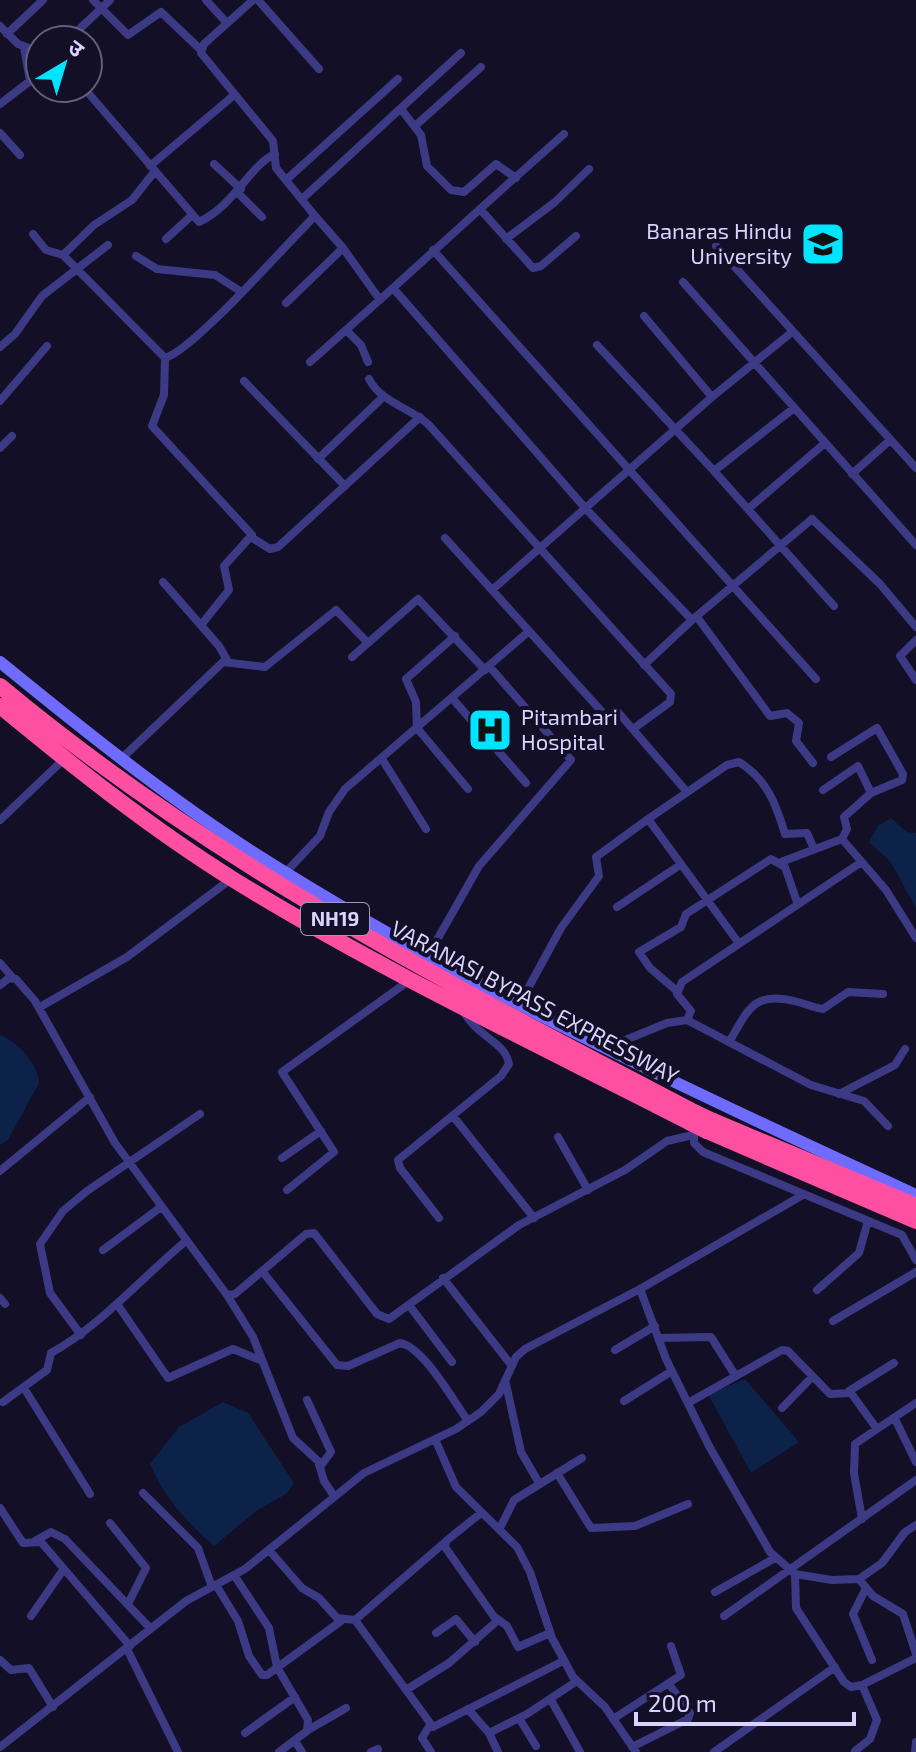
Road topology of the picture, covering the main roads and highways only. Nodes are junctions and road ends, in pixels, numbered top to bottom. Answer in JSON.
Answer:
{"nodes":[{"id":1,"x":0,"y":686,"type":"edge"},
{"id":2,"x":0,"y":706,"type":"edge"},
{"id":3,"x":699,"y":1124,"type":"junction"},
{"id":4,"x":916,"y":1206,"type":"edge"},
{"id":5,"x":916,"y":1221,"type":"edge"}],
"edges":[{"from":1,"to":3,"type":"highway","name":"VARANASI BYPASS EXPRESSWAY","number":"NH19"},
{"from":2,"to":3,"type":"highway","name":"VARANASI BYPASS EXPRESSWAY","number":"NH19"},
{"from":3,"to":4,"type":"highway","name":"VARANASI BYPASS EXPRESSWAY","number":"NH19"},
{"from":3,"to":5,"type":"highway","name":"VARANASI BYPASS EXPRESSWAY","number":"NH19"}]}
